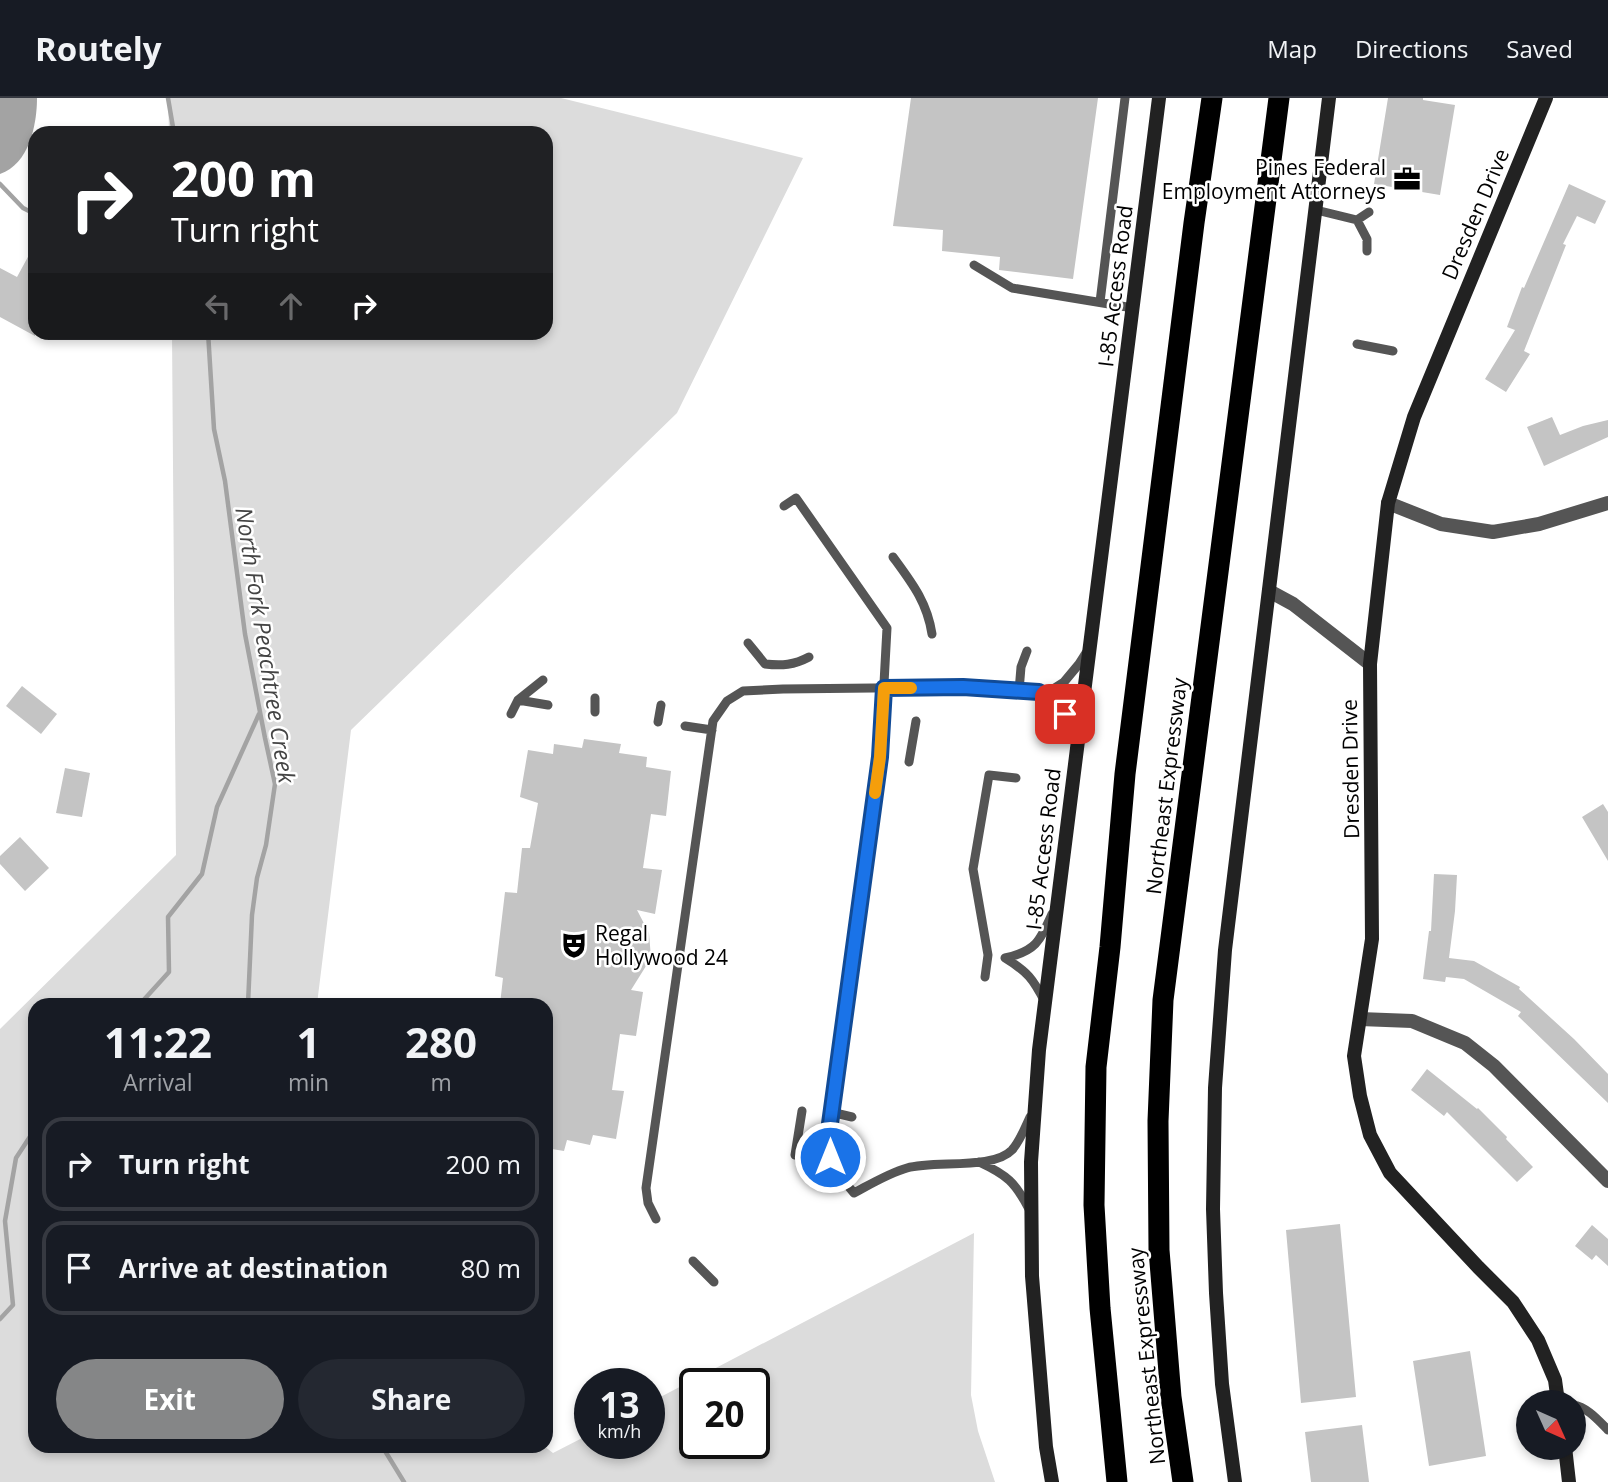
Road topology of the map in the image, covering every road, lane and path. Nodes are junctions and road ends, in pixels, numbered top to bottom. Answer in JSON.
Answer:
{"nodes":[{"id":1,"x":1125,"y":98,"type":"edge"},
{"id":2,"x":1159,"y":98,"type":"edge"},
{"id":3,"x":1212,"y":98,"type":"edge"},
{"id":4,"x":1279,"y":98,"type":"edge"},
{"id":5,"x":1329,"y":98,"type":"edge"},
{"id":6,"x":1546,"y":98,"type":"edge"},
{"id":7,"x":1316,"y":210,"type":"junction"},
{"id":8,"x":1369,"y":212,"type":"dead end"},
{"id":9,"x":1357,"y":220,"type":"junction"},
{"id":10,"x":1367,"y":250,"type":"dead end"},
{"id":11,"x":974,"y":265,"type":"dead end"},
{"id":12,"x":1100,"y":302,"type":"junction"},
{"id":13,"x":1133,"y":308,"type":"junction"},
{"id":14,"x":1357,"y":344,"type":"dead end"},
{"id":15,"x":1393,"y":351,"type":"dead end"},
{"id":16,"x":1388,"y":503,"type":"junction"},
{"id":17,"x":1608,"y":503,"type":"edge"},
{"id":18,"x":784,"y":506,"type":"dead end"},
{"id":19,"x":893,"y":557,"type":"dead end"},
{"id":20,"x":1269,"y":591,"type":"junction"},
{"id":21,"x":932,"y":634,"type":"dead end"},
{"id":22,"x":748,"y":643,"type":"dead end"},
{"id":23,"x":1091,"y":645,"type":"junction"},
{"id":24,"x":1027,"y":651,"type":"dead end"},
{"id":25,"x":809,"y":657,"type":"dead end"},
{"id":26,"x":1370,"y":664,"type":"junction"},
{"id":27,"x":543,"y":680,"type":"dead end"},
{"id":28,"x":884,"y":688,"type":"junction"},
{"id":29,"x":1019,"y":691,"type":"junction"},
{"id":30,"x":1039,"y":692,"type":"junction"},
{"id":31,"x":595,"y":698,"type":"dead end"},
{"id":32,"x":518,"y":700,"type":"junction"},
{"id":33,"x":548,"y":705,"type":"dead end"},
{"id":34,"x":661,"y":705,"type":"dead end"},
{"id":35,"x":595,"y":712,"type":"dead end"},
{"id":36,"x":510,"y":713,"type":"dead end"},
{"id":37,"x":916,"y":721,"type":"dead end"},
{"id":38,"x":658,"y":722,"type":"dead end"},
{"id":39,"x":685,"y":726,"type":"dead end"},
{"id":40,"x":712,"y":730,"type":"junction"},
{"id":41,"x":1078,"y":744,"type":"junction"},
{"id":42,"x":909,"y":762,"type":"dead end"},
{"id":43,"x":1016,"y":778,"type":"dead end"},
{"id":44,"x":1057,"y":902,"type":"junction"},
{"id":45,"x":985,"y":977,"type":"dead end"},
{"id":46,"x":1045,"y":1002,"type":"junction"},
{"id":47,"x":1360,"y":1018,"type":"junction"},
{"id":48,"x":1035,"y":1105,"type":"junction"},
{"id":49,"x":802,"y":1111,"type":"dead end"},
{"id":50,"x":831,"y":1112,"type":"junction"},
{"id":51,"x":852,"y":1117,"type":"dead end"},
{"id":52,"x":794,"y":1156,"type":"dead end"},
{"id":53,"x":979,"y":1162,"type":"junction"},
{"id":54,"x":1608,"y":1181,"type":"edge"},
{"id":55,"x":1031,"y":1213,"type":"junction"},
{"id":56,"x":656,"y":1219,"type":"dead end"},
{"id":57,"x":694,"y":1261,"type":"dead end"},
{"id":58,"x":714,"y":1282,"type":"dead end"},
{"id":59,"x":1556,"y":1390,"type":"edge"},
{"id":60,"x":1586,"y":1410,"type":"edge"},
{"id":61,"x":1608,"y":1430,"type":"edge"},
{"id":62,"x":1566,"y":1460,"type":"edge"},
{"id":63,"x":1052,"y":1482,"type":"edge"},
{"id":64,"x":1117,"y":1482,"type":"edge"},
{"id":65,"x":1183,"y":1482,"type":"edge"},
{"id":66,"x":1235,"y":1482,"type":"edge"},
{"id":67,"x":1569,"y":1482,"type":"edge"}],
"edges":[{"from":1,"to":12,"type":"lane"},
{"from":2,"to":13,"type":"main road","name":"I-85 Access Road"},
{"from":3,"to":64,"type":"highway","name":"Northeast Expressway"},
{"from":4,"to":65,"type":"highway","name":"Northeast Expressway"},
{"from":5,"to":7,"type":"main road"},
{"from":6,"to":16,"type":"main road","name":"Dresden Drive"},
{"from":7,"to":9,"type":"lane"},
{"from":7,"to":20,"type":"main road"},
{"from":8,"to":9,"type":"lane"},
{"from":9,"to":10,"type":"lane"},
{"from":11,"to":12,"type":"lane"},
{"from":12,"to":13,"type":"lane"},
{"from":13,"to":23,"type":"main road","name":"I-85 Access Road"},
{"from":14,"to":15,"type":"lane"},
{"from":16,"to":17,"type":"street"},
{"from":16,"to":26,"type":"main road","name":"Dresden Drive"},
{"from":18,"to":28,"type":"lane"},
{"from":19,"to":21,"type":"lane"},
{"from":20,"to":26,"type":"street"},
{"from":20,"to":66,"type":"main road"},
{"from":22,"to":25,"type":"lane"},
{"from":23,"to":30,"type":"lane"},
{"from":23,"to":41,"type":"main road","name":"I-85 Access Road"},
{"from":24,"to":29,"type":"lane"},
{"from":26,"to":47,"type":"main road","name":"Dresden Drive"},
{"from":27,"to":32,"type":"lane"},
{"from":28,"to":29,"type":"lane"},
{"from":28,"to":40,"type":"lane"},
{"from":28,"to":50,"type":"lane"},
{"from":29,"to":30,"type":"lane"},
{"from":30,"to":41,"type":"lane"},
{"from":31,"to":35,"type":"lane"},
{"from":32,"to":33,"type":"lane"},
{"from":32,"to":36,"type":"lane"},
{"from":34,"to":38,"type":"lane"},
{"from":37,"to":42,"type":"lane"},
{"from":39,"to":40,"type":"lane"},
{"from":40,"to":56,"type":"lane"},
{"from":41,"to":44,"type":"main road","name":"I-85 Access Road"},
{"from":43,"to":45,"type":"lane"},
{"from":44,"to":46,"type":"main road","name":"I-85 Access Road"},
{"from":44,"to":46,"type":"lane"},
{"from":46,"to":48,"type":"main road","name":"I-85 Access Road"},
{"from":47,"to":54,"type":"street"},
{"from":47,"to":59,"type":"main road","name":"Dresden Drive"},
{"from":48,"to":53,"type":"lane"},
{"from":48,"to":55,"type":"main road","name":"I-85 Access Road"},
{"from":49,"to":52,"type":"lane"},
{"from":50,"to":51,"type":"lane"},
{"from":50,"to":53,"type":"lane"},
{"from":53,"to":55,"type":"lane"},
{"from":55,"to":63,"type":"main road","name":"I-85 Access Road"},
{"from":57,"to":58,"type":"lane"},
{"from":60,"to":61,"type":"lane"},
{"from":62,"to":67,"type":"main road"}]}
